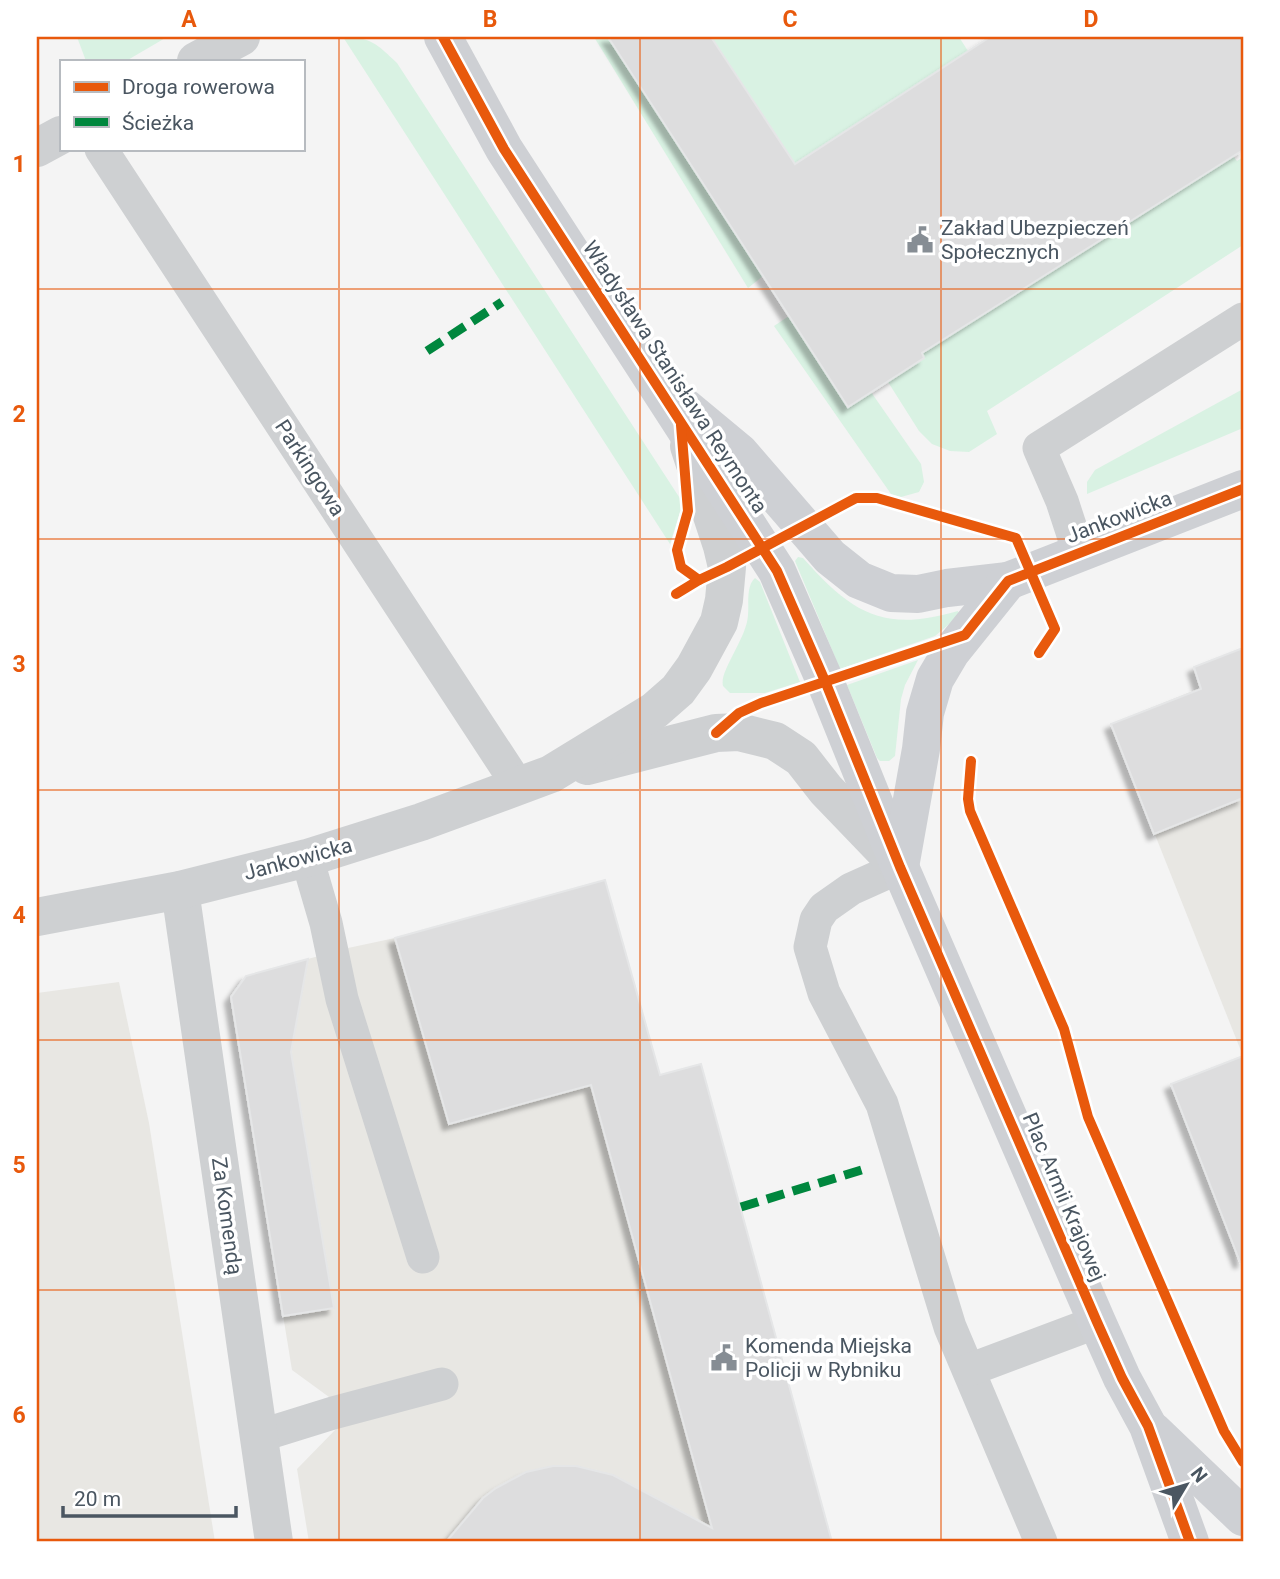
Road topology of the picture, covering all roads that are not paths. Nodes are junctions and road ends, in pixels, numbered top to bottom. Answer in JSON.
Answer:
{"nodes":[{"id":1,"x":241,"y":37,"type":"edge"},
{"id":2,"x":443,"y":37,"type":"edge"},
{"id":3,"x":198,"y":60,"type":"edge"},
{"id":4,"x":60,"y":136,"type":"edge"},
{"id":5,"x":37,"y":148,"type":"edge"},
{"id":6,"x":102,"y":150,"type":"edge"},
{"id":7,"x":1243,"y":319,"type":"edge"},
{"id":8,"x":658,"y":385,"type":"junction"},
{"id":9,"x":681,"y":421,"type":"junction"},
{"id":10,"x":1243,"y":489,"type":"edge"},
{"id":11,"x":1080,"y":553,"type":"junction"},
{"id":12,"x":1008,"y":581,"type":"junction"},
{"id":13,"x":535,"y":781,"type":"junction"},
{"id":14,"x":307,"y":858,"type":"junction"},
{"id":15,"x":900,"y":867,"type":"junction"},
{"id":16,"x":180,"y":890,"type":"junction"},
{"id":17,"x":37,"y":917,"type":"edge"},
{"id":18,"x":423,"y":1257,"type":"dead end"},
{"id":19,"x":1097,"y":1322,"type":"junction"},
{"id":20,"x":969,"y":1370,"type":"junction"},
{"id":21,"x":442,"y":1384,"type":"dead end"},
{"id":22,"x":1148,"y":1426,"type":"junction"},
{"id":23,"x":259,"y":1436,"type":"junction"},
{"id":24,"x":1243,"y":1517,"type":"edge"},
{"id":25,"x":274,"y":1542,"type":"edge"},
{"id":26,"x":1041,"y":1542,"type":"edge"},
{"id":27,"x":1190,"y":1542,"type":"edge"}],
"edges":[{"from":1,"to":3,"type":"street"},
{"from":2,"to":8,"type":"street","name":"Władysława Stanisława Reymonta"},
{"from":4,"to":5,"type":"street"},
{"from":6,"to":13,"type":"lane","name":"Parkingowa"},
{"from":7,"to":11,"type":"lane"},
{"from":8,"to":9,"type":"street","name":"Władysława Stanisława Reymonta"},
{"from":8,"to":12,"type":"street"},
{"from":9,"to":13,"type":"street"},
{"from":9,"to":15,"type":"street","name":"Władysława Stanisława Reymonta"},
{"from":10,"to":11,"type":"street","name":"Jankowicka"},
{"from":11,"to":12,"type":"street","name":"Jankowicka"},
{"from":12,"to":15,"type":"street"},
{"from":13,"to":14,"type":"street","name":"Jankowicka"},
{"from":13,"to":15,"type":"street"},
{"from":14,"to":16,"type":"street","name":"Jankowicka"},
{"from":14,"to":18,"type":"lane"},
{"from":15,"to":19,"type":"street","name":"Plac Armii Krajowej"},
{"from":15,"to":20,"type":"lane"},
{"from":16,"to":17,"type":"street","name":"Jankowicka"},
{"from":16,"to":23,"type":"street","name":"Za Komendą"},
{"from":19,"to":20,"type":"lane"},
{"from":19,"to":22,"type":"street","name":"Plac Armii Krajowej"},
{"from":20,"to":26,"type":"lane"},
{"from":21,"to":23,"type":"lane"},
{"from":22,"to":24,"type":"street","name":"Plac Armii Krajowej"},
{"from":22,"to":27,"type":"street","name":"Plac Armii Krajowej"},
{"from":23,"to":25,"type":"street","name":"Za Komendą"}]}
